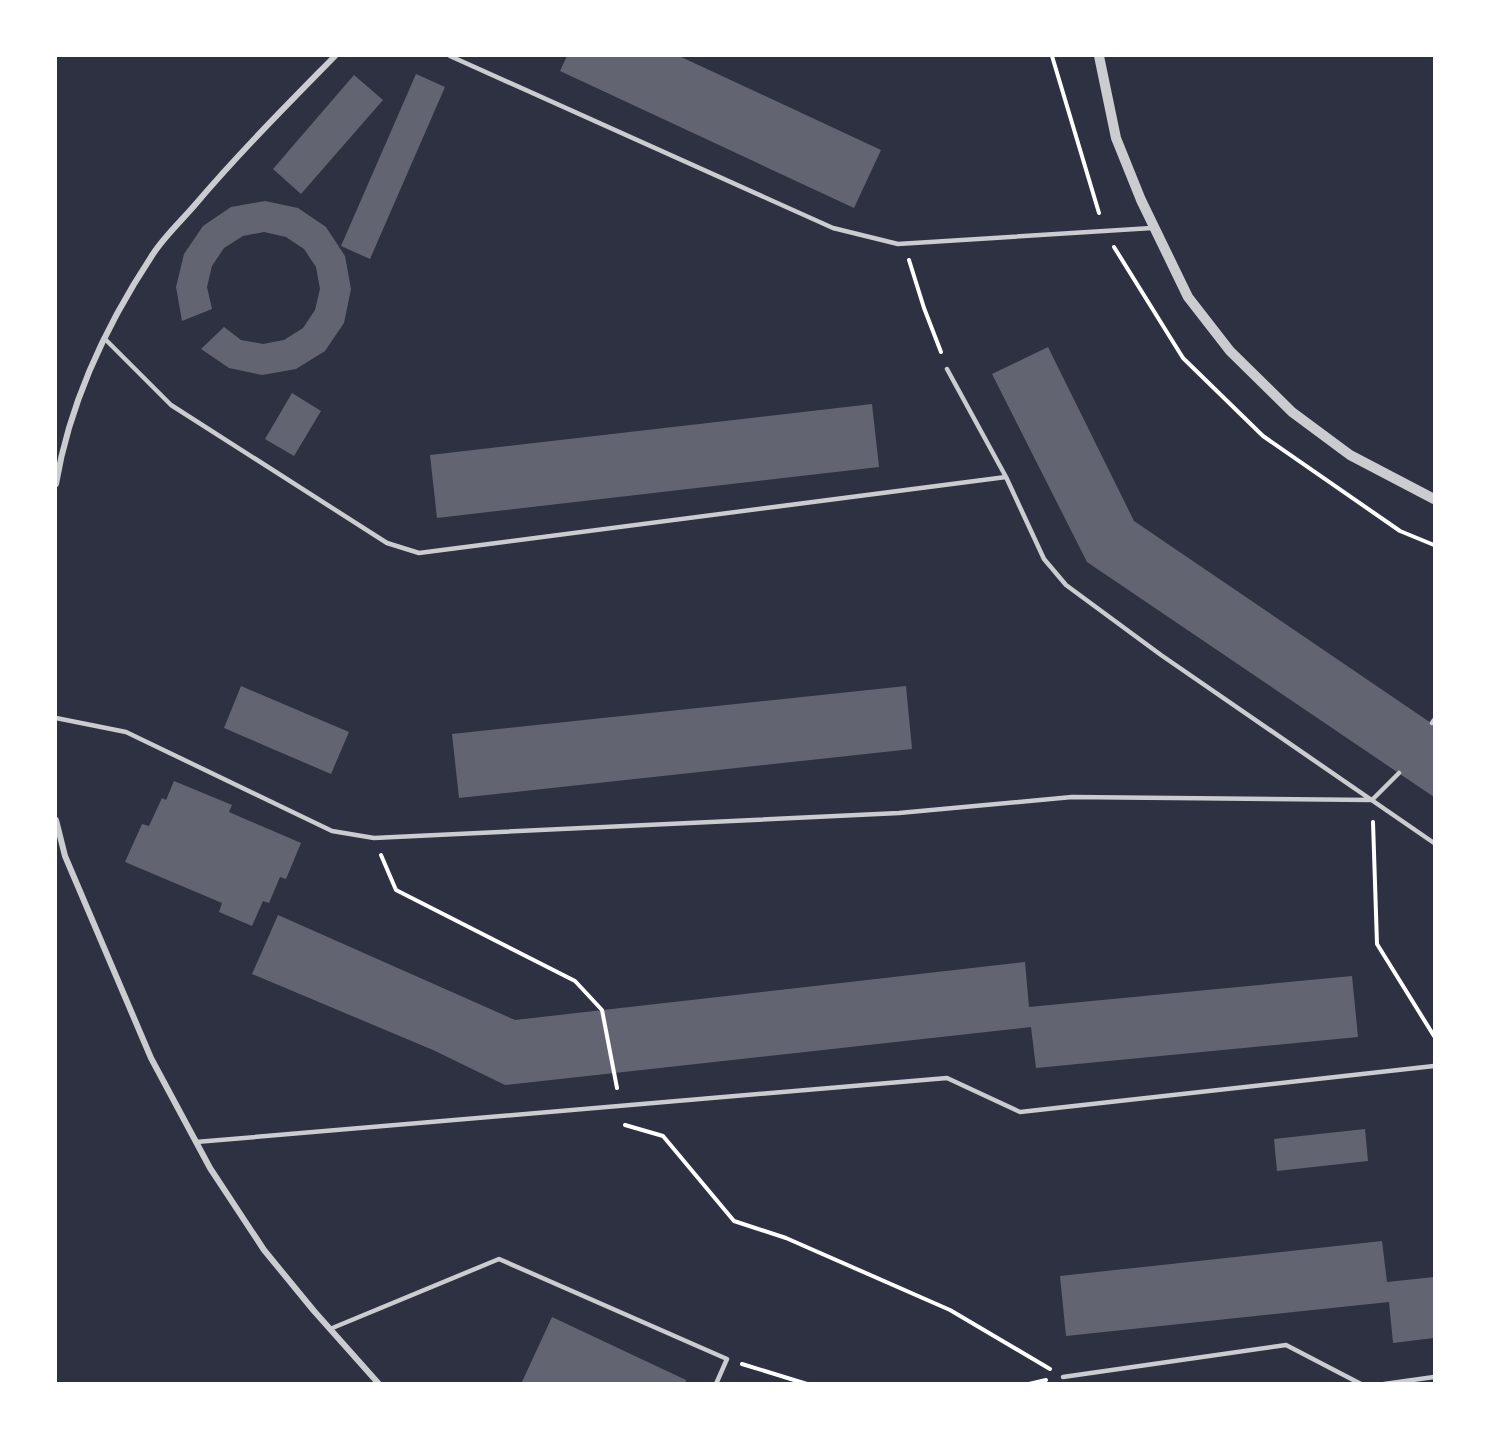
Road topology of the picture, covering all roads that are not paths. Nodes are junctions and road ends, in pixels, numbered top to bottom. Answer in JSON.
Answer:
{"nodes":[{"id":1,"x":335,"y":56,"type":"edge"},
{"id":2,"x":450,"y":56,"type":"edge"},
{"id":3,"x":1099,"y":56,"type":"edge"},
{"id":4,"x":1155,"y":228,"type":"junction"},
{"id":5,"x":104,"y":338,"type":"junction"},
{"id":6,"x":947,"y":369,"type":"dead end"},
{"id":7,"x":1006,"y":477,"type":"junction"},
{"id":8,"x":56,"y":484,"type":"edge"},
{"id":9,"x":1434,"y":499,"type":"edge"},
{"id":10,"x":56,"y":718,"type":"edge"},
{"id":11,"x":1399,"y":773,"type":"dead end"},
{"id":12,"x":1372,"y":800,"type":"junction"},
{"id":13,"x":56,"y":820,"type":"edge"},
{"id":14,"x":1434,"y":843,"type":"edge"},
{"id":15,"x":1434,"y":1066,"type":"edge"},
{"id":16,"x":196,"y":1142,"type":"junction"},
{"id":17,"x":330,"y":1329,"type":"junction"},
{"id":18,"x":1063,"y":1377,"type":"road end"},
{"id":19,"x":1434,"y":1377,"type":"edge"},
{"id":20,"x":379,"y":1383,"type":"edge"},
{"id":21,"x":716,"y":1383,"type":"edge"},
{"id":22,"x":1361,"y":1383,"type":"edge"},
{"id":23,"x":1384,"y":1383,"type":"edge"}],
"edges":[{"from":1,"to":5,"type":"street"},
{"from":2,"to":4,"type":"lane"},
{"from":3,"to":4,"type":"street"},
{"from":4,"to":9,"type":"street"},
{"from":5,"to":7,"type":"lane"},
{"from":5,"to":8,"type":"street"},
{"from":6,"to":7,"type":"lane"},
{"from":7,"to":12,"type":"lane"},
{"from":10,"to":12,"type":"lane"},
{"from":11,"to":12,"type":"lane"},
{"from":12,"to":14,"type":"lane"},
{"from":13,"to":16,"type":"street"},
{"from":15,"to":16,"type":"lane"},
{"from":16,"to":17,"type":"street"},
{"from":17,"to":20,"type":"street"},
{"from":17,"to":21,"type":"lane"},
{"from":18,"to":22,"type":"lane"},
{"from":19,"to":23,"type":"lane"}]}
